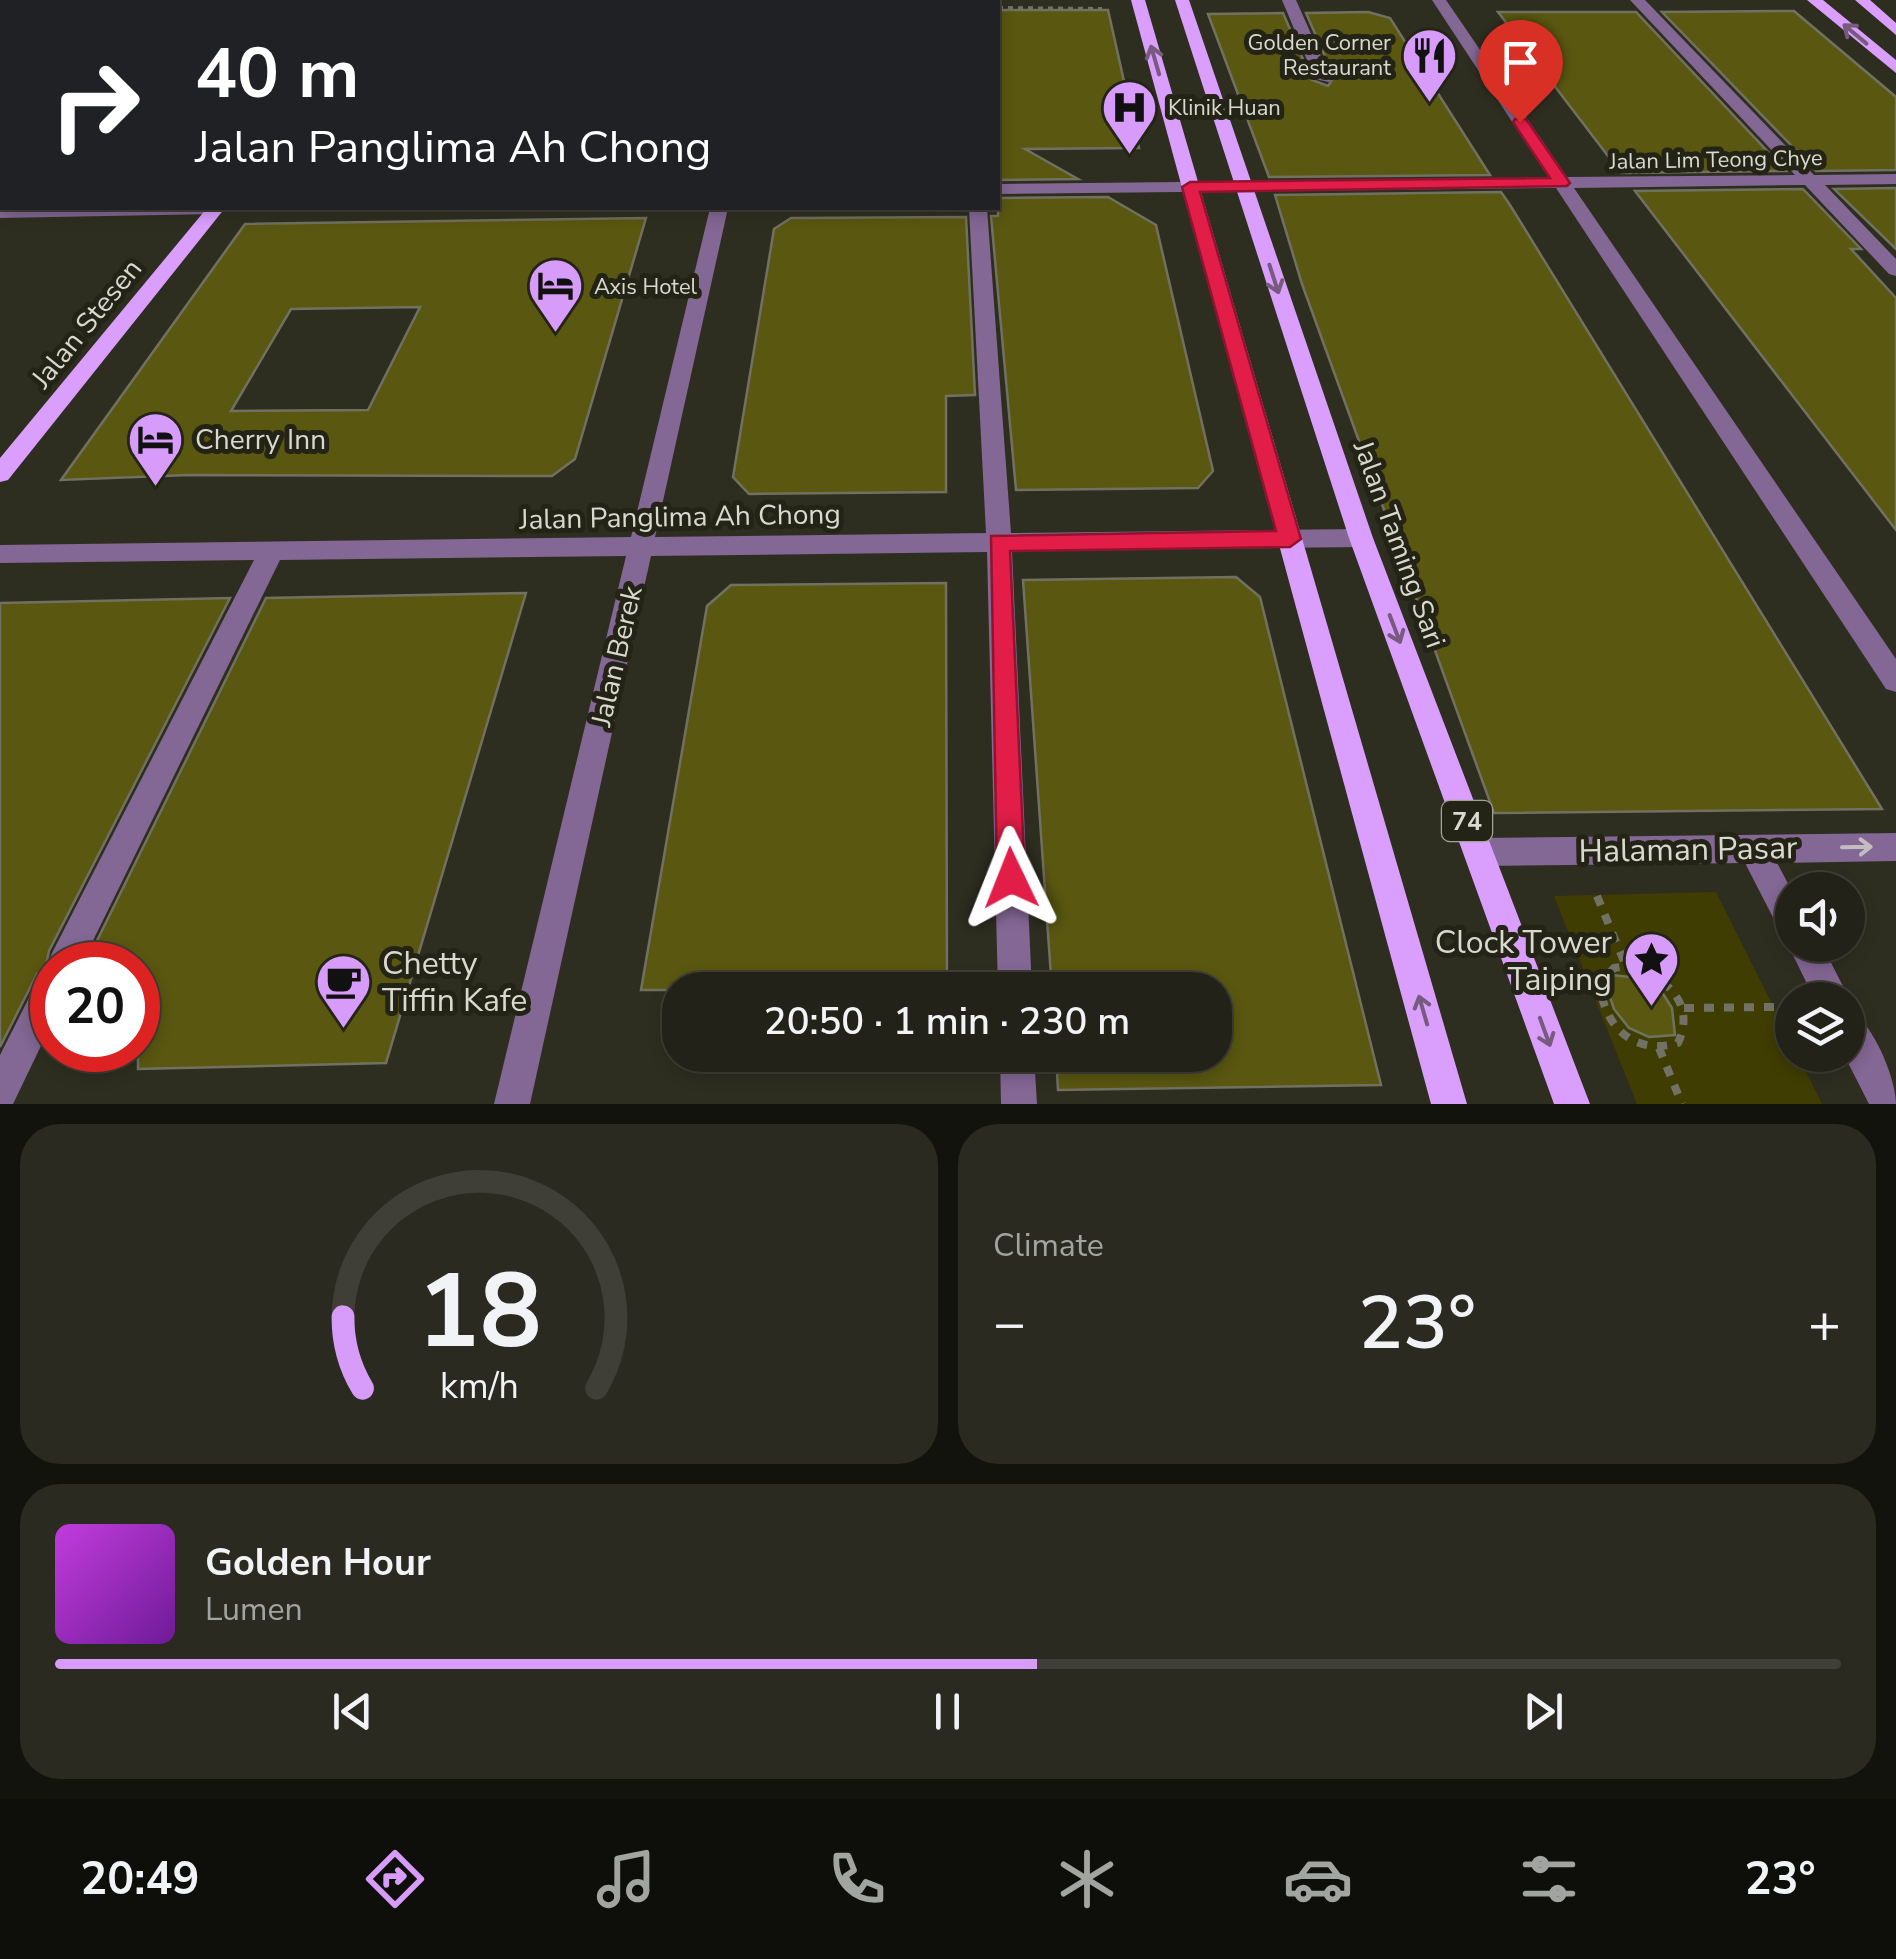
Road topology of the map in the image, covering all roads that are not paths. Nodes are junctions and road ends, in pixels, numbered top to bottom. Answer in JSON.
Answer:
{"nodes":[{"id":1,"x":1138,"y":0,"type":"edge"},
{"id":2,"x":1182,"y":0,"type":"edge"},
{"id":3,"x":1289,"y":0,"type":"edge"},
{"id":4,"x":1439,"y":0,"type":"edge"},
{"id":5,"x":1637,"y":0,"type":"edge"},
{"id":6,"x":1814,"y":0,"type":"edge"},
{"id":7,"x":1862,"y":0,"type":"edge"},
{"id":8,"x":1896,"y":31,"type":"edge"},
{"id":9,"x":1896,"y":68,"type":"edge"},
{"id":10,"x":1323,"y":80,"type":"dead end"},
{"id":11,"x":1896,"y":179,"type":"edge"},
{"id":12,"x":1810,"y":180,"type":"junction"},
{"id":13,"x":1562,"y":183,"type":"junction"},
{"id":14,"x":1244,"y":186,"type":"junction"},
{"id":15,"x":1190,"y":187,"type":"junction"},
{"id":16,"x":1000,"y":189,"type":"edge"},
{"id":17,"x":108,"y":210,"type":"edge"},
{"id":18,"x":214,"y":210,"type":"edge"},
{"id":19,"x":719,"y":210,"type":"edge"},
{"id":20,"x":978,"y":210,"type":"edge"},
{"id":21,"x":0,"y":212,"type":"edge"},
{"id":22,"x":1896,"y":270,"type":"edge"},
{"id":23,"x":0,"y":474,"type":"edge"},
{"id":24,"x":1361,"y":538,"type":"junction"},
{"id":25,"x":1290,"y":539,"type":"junction"},
{"id":26,"x":999,"y":542,"type":"junction"},
{"id":27,"x":641,"y":546,"type":"junction"},
{"id":28,"x":272,"y":550,"type":"junction"},
{"id":29,"x":0,"y":554,"type":"edge"},
{"id":30,"x":1896,"y":681,"type":"edge"},
{"id":31,"x":1896,"y":846,"type":"edge"},
{"id":32,"x":1754,"y":848,"type":"junction"},
{"id":33,"x":1479,"y":852,"type":"junction"},
{"id":34,"x":1775,"y":889,"type":"edge"},
{"id":35,"x":76,"y":942,"type":"edge"},
{"id":36,"x":1014,"y":972,"type":"edge"},
{"id":37,"x":30,"y":1032,"type":"edge"},
{"id":38,"x":1865,"y":1059,"type":"edge"},
{"id":39,"x":1018,"y":1072,"type":"edge"},
{"id":40,"x":0,"y":1092,"type":"edge"},
{"id":41,"x":512,"y":1104,"type":"edge"},
{"id":42,"x":1019,"y":1104,"type":"edge"},
{"id":43,"x":1449,"y":1104,"type":"edge"},
{"id":44,"x":1572,"y":1104,"type":"edge"},
{"id":45,"x":1888,"y":1104,"type":"edge"}],
"edges":[{"from":15,"to":1,"type":"main road","one_way":true},
{"from":2,"to":14,"type":"main road","name":"Jalan Taming Sari","number":"74"},
{"from":3,"to":10,"type":"street"},
{"from":4,"to":13,"type":"street"},
{"from":5,"to":12,"type":"street"},
{"from":9,"to":6,"type":"main road","one_way":true},
{"from":7,"to":8,"type":"main road"},
{"from":11,"to":12,"type":"street","name":"Jalan Lim Teong Chye"},
{"from":12,"to":13,"type":"street","name":"Jalan Lim Teong Chye"},
{"from":12,"to":22,"type":"street"},
{"from":13,"to":14,"type":"street","name":"Jalan Lim Teong Chye"},
{"from":13,"to":30,"type":"street"},
{"from":14,"to":15,"type":"street","name":"Jalan Lim Teong Chye"},
{"from":14,"to":24,"type":"main road","name":"Jalan Taming Sari","number":"74","one_way":true},
{"from":15,"to":16,"type":"street","name":"Jalan Lim Teong Chye"},
{"from":15,"to":25,"type":"main road"},
{"from":17,"to":21,"type":"street"},
{"from":18,"to":23,"type":"main road","name":"Jalan Stesen"},
{"from":19,"to":27,"type":"street","name":"Jalan Berek"},
{"from":20,"to":26,"type":"street"},
{"from":24,"to":25,"type":"street","name":"Jalan Panglima Ah Chong"},
{"from":24,"to":33,"type":"main road","name":"Jalan Taming Sari","number":"74","one_way":true},
{"from":25,"to":26,"type":"street","name":"Jalan Panglima Ah Chong"},
{"from":43,"to":25,"type":"main road","one_way":true},
{"from":26,"to":27,"type":"street","name":"Jalan Panglima Ah Chong"},
{"from":26,"to":36,"type":"street"},
{"from":27,"to":28,"type":"street","name":"Jalan Panglima Ah Chong"},
{"from":27,"to":41,"type":"street","name":"Jalan Berek"},
{"from":28,"to":29,"type":"street","name":"Jalan Panglima Ah Chong"},
{"from":28,"to":35,"type":"street"},
{"from":32,"to":31,"type":"street","name":"Halaman Pasar","one_way":true},
{"from":32,"to":33,"type":"street","name":"Halaman Pasar"},
{"from":32,"to":34,"type":"street"},
{"from":33,"to":44,"type":"main road","name":"Jalan Taming Sari","number":"74","one_way":true},
{"from":37,"to":40,"type":"street"},
{"from":38,"to":45,"type":"street"},
{"from":39,"to":42,"type":"street"}]}
